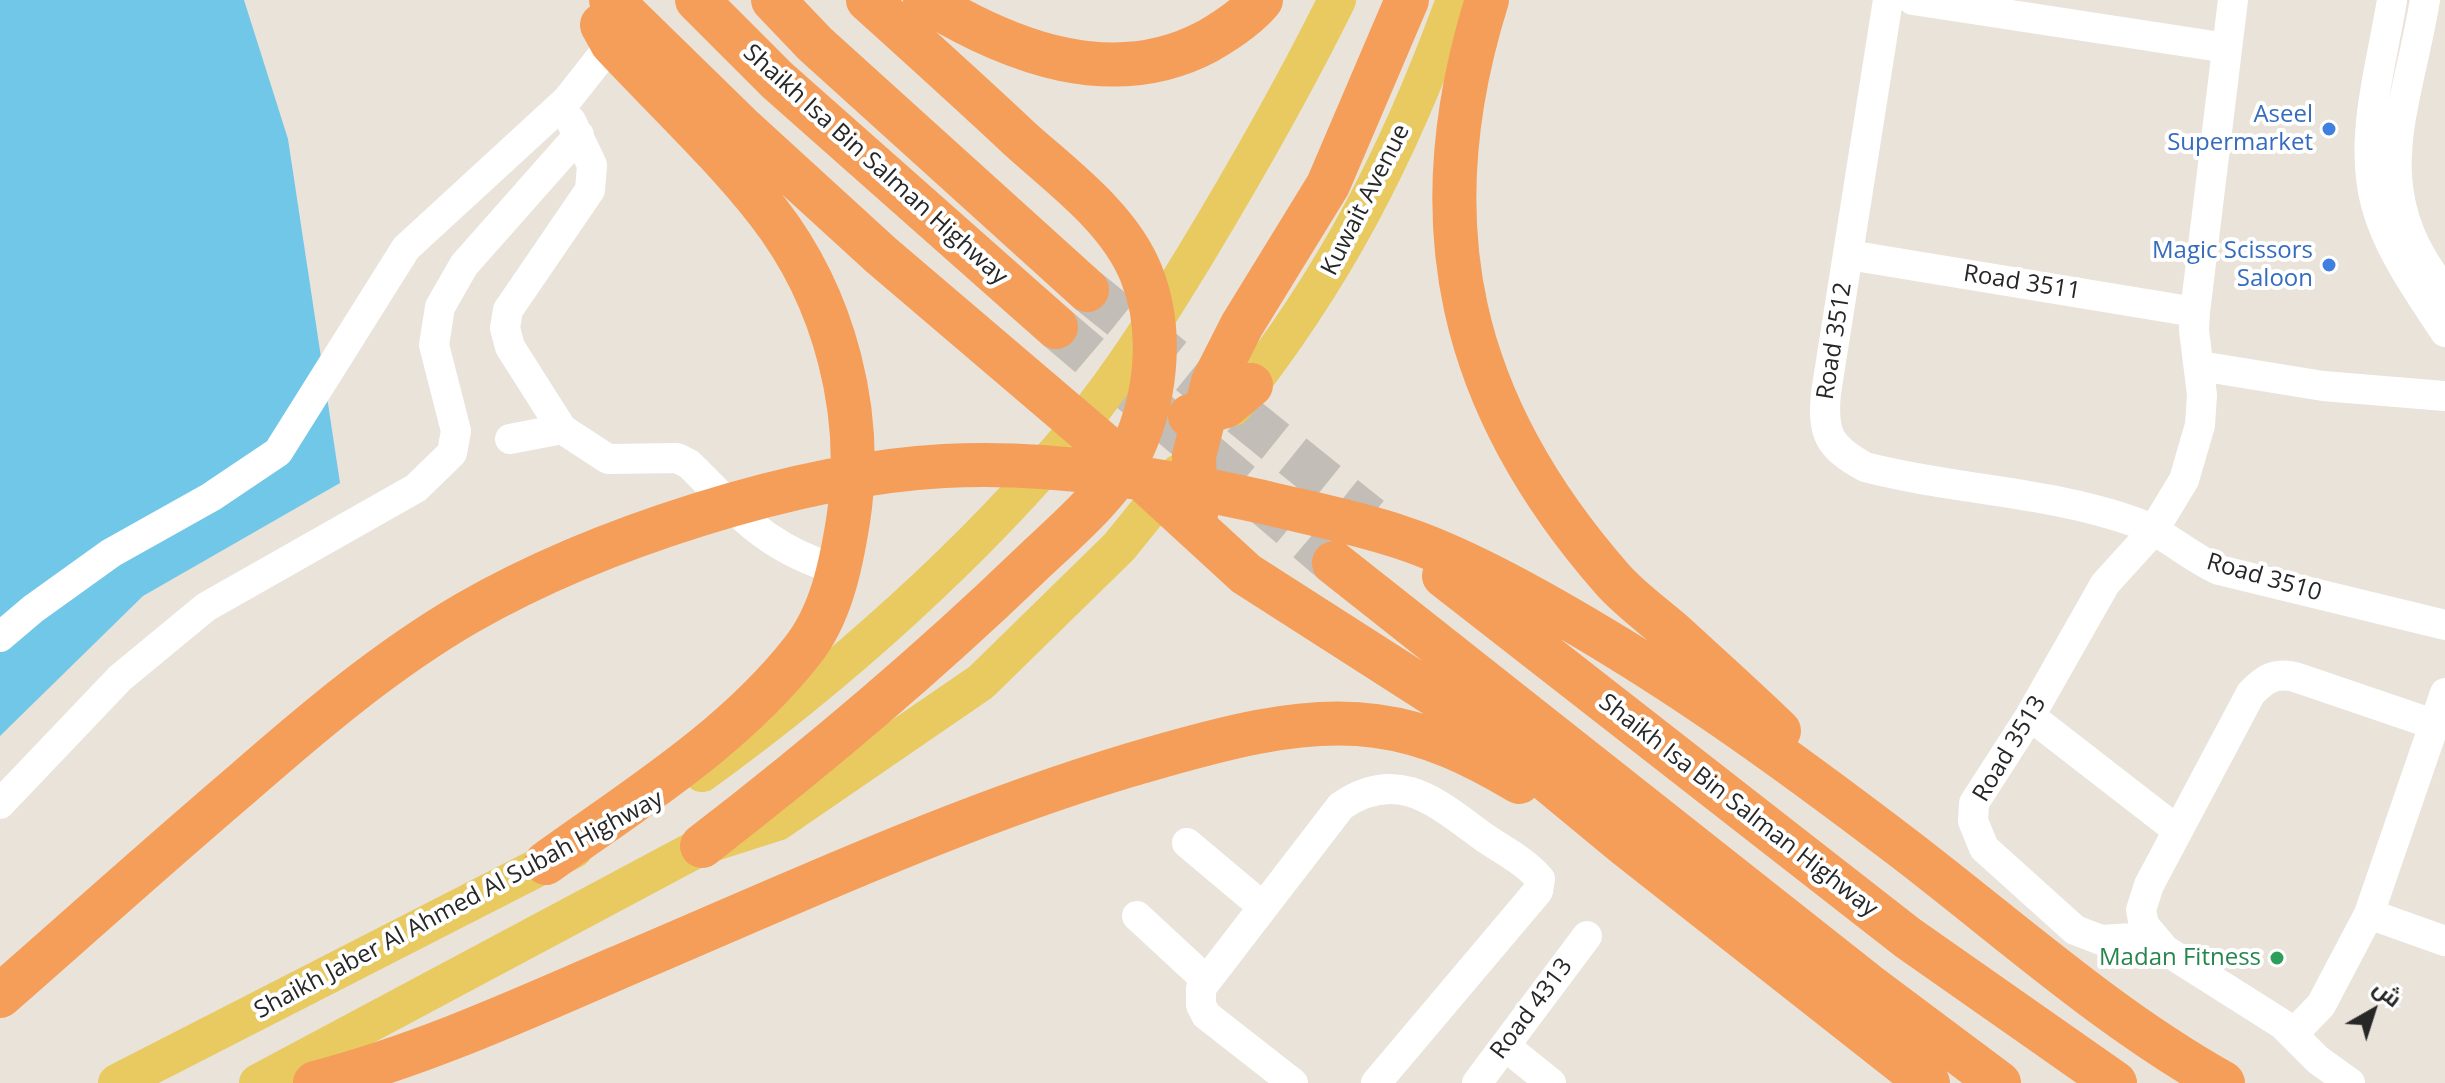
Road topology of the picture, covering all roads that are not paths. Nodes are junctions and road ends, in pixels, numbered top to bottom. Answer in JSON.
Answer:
{"nodes":[{"id":1,"x":585,"y":0,"type":"edge"},
{"id":2,"x":611,"y":0,"type":"edge"},
{"id":3,"x":697,"y":0,"type":"edge"},
{"id":4,"x":773,"y":0,"type":"edge"},
{"id":5,"x":868,"y":0,"type":"edge"},
{"id":6,"x":925,"y":0,"type":"edge"},
{"id":7,"x":1261,"y":0,"type":"edge"},
{"id":8,"x":1337,"y":0,"type":"edge"},
{"id":9,"x":1407,"y":0,"type":"edge"},
{"id":10,"x":1888,"y":0,"type":"edge"},
{"id":11,"x":1913,"y":0,"type":"edge"},
{"id":12,"x":2233,"y":0,"type":"edge"},
{"id":13,"x":2392,"y":0,"type":"edge"},
{"id":14,"x":1474,"y":7,"type":"edge"},
{"id":15,"x":2432,"y":7,"type":"edge"},
{"id":16,"x":612,"y":43,"type":"junction"},
{"id":17,"x":2227,"y":48,"type":"junction"},
{"id":18,"x":567,"y":100,"type":"junction"},
{"id":19,"x":579,"y":135,"type":"junction"},
{"id":20,"x":2388,"y":204,"type":"junction"},
{"id":21,"x":1849,"y":255,"type":"junction"},
{"id":22,"x":1087,"y":290,"type":"tunnel mouth"},
{"id":23,"x":2445,"y":291,"type":"edge"},
{"id":24,"x":2195,"y":312,"type":"junction"},
{"id":25,"x":1056,"y":327,"type":"tunnel mouth"},
{"id":26,"x":1153,"y":327,"type":"junction"},
{"id":27,"x":2445,"y":332,"type":"edge"},
{"id":28,"x":2200,"y":366,"type":"junction"},
{"id":29,"x":2445,"y":375,"type":"edge"},
{"id":30,"x":1251,"y":385,"type":"junction"},
{"id":31,"x":2384,"y":393,"type":"junction"},
{"id":32,"x":2433,"y":396,"type":"edge"},
{"id":33,"x":1204,"y":413,"type":"junction"},
{"id":34,"x":2445,"y":416,"type":"edge"},
{"id":35,"x":1143,"y":424,"type":"junction"},
{"id":36,"x":1080,"y":425,"type":"junction"},
{"id":37,"x":562,"y":429,"type":"junction"},
{"id":38,"x":510,"y":439,"type":"dead end"},
{"id":39,"x":1194,"y":456,"type":"junction"},
{"id":40,"x":1125,"y":463,"type":"junction"},
{"id":41,"x":1161,"y":495,"type":"junction"},
{"id":42,"x":1370,"y":518,"type":"tunnel mouth"},
{"id":43,"x":1197,"y":526,"type":"junction"},
{"id":44,"x":2153,"y":531,"type":"junction"},
{"id":45,"x":1334,"y":563,"type":"tunnel mouth"},
{"id":46,"x":838,"y":570,"type":"junction"},
{"id":47,"x":2445,"y":625,"type":"edge"},
{"id":48,"x":0,"y":637,"type":"edge"},
{"id":49,"x":2442,"y":704,"type":"edge"},
{"id":50,"x":2030,"y":716,"type":"junction"},
{"id":51,"x":0,"y":804,"type":"edge"},
{"id":52,"x":2177,"y":830,"type":"junction"},
{"id":53,"x":1187,"y":843,"type":"dead end"},
{"id":54,"x":702,"y":846,"type":"junction"},
{"id":55,"x":1627,"y":846,"type":"junction"},
{"id":56,"x":1903,"y":848,"type":"junction"},
{"id":57,"x":546,"y":863,"type":"junction"},
{"id":58,"x":1262,"y":906,"type":"junction"},
{"id":59,"x":2369,"y":914,"type":"junction"},
{"id":60,"x":1137,"y":916,"type":"dead end"},
{"id":61,"x":1587,"y":936,"type":"dead end"},
{"id":62,"x":2150,"y":937,"type":"junction"},
{"id":63,"x":2445,"y":941,"type":"edge"},
{"id":64,"x":1205,"y":979,"type":"junction"},
{"id":65,"x":0,"y":996,"type":"edge"},
{"id":66,"x":2293,"y":1034,"type":"junction"},
{"id":67,"x":1505,"y":1046,"type":"junction"},
{"id":68,"x":117,"y":1083,"type":"edge"},
{"id":69,"x":258,"y":1083,"type":"edge"},
{"id":70,"x":315,"y":1083,"type":"edge"},
{"id":71,"x":1293,"y":1083,"type":"edge"},
{"id":72,"x":1376,"y":1083,"type":"edge"},
{"id":73,"x":1477,"y":1083,"type":"edge"},
{"id":74,"x":1551,"y":1083,"type":"edge"},
{"id":75,"x":1928,"y":1083,"type":"edge"},
{"id":76,"x":1999,"y":1083,"type":"edge"},
{"id":77,"x":2115,"y":1083,"type":"edge"},
{"id":78,"x":2223,"y":1083,"type":"edge"},
{"id":79,"x":2350,"y":1083,"type":"edge"}],
"edges":[{"from":1,"to":16,"type":"highway"},
{"from":2,"to":36,"type":"highway"},
{"from":3,"to":25,"type":"highway","name":"Shaikh Isa Bin Salman Highway"},
{"from":4,"to":22,"type":"highway","name":"Shaikh Isa Bin Salman Highway"},
{"from":5,"to":26,"type":"highway"},
{"from":6,"to":7,"type":"highway"},
{"from":8,"to":26,"type":"main road"},
{"from":9,"to":33,"type":"highway"},
{"from":10,"to":21,"type":"street","name":"Road 3512"},
{"from":11,"to":17,"type":"street"},
{"from":12,"to":17,"type":"street"},
{"from":13,"to":20,"type":"street"},
{"from":14,"to":30,"type":"main road","name":"Kuwait Avenue"},
{"from":14,"to":56,"type":"highway"},
{"from":15,"to":20,"type":"street"},
{"from":16,"to":18,"type":"street"},
{"from":16,"to":46,"type":"highway"},
{"from":17,"to":24,"type":"street"},
{"from":18,"to":19,"type":"street"},
{"from":18,"to":48,"type":"street"},
{"from":19,"to":37,"type":"street"},
{"from":19,"to":51,"type":"street"},
{"from":20,"to":23,"type":"street"},
{"from":20,"to":27,"type":"street"},
{"from":21,"to":24,"type":"street","name":"Road 3511"},
{"from":21,"to":44,"type":"street","name":"Road 3512"},
{"from":24,"to":28,"type":"street"},
{"from":26,"to":35,"type":"highway"},
{"from":26,"to":36,"type":"main road","name":"Shaikh Jaber Al Ahmed Al Subah Highway"},
{"from":28,"to":31,"type":"street"},
{"from":28,"to":44,"type":"street"},
{"from":29,"to":32,"type":"street"},
{"from":30,"to":33,"type":"highway"},
{"from":30,"to":39,"type":"main road"},
{"from":31,"to":32,"type":"street"},
{"from":31,"to":34,"type":"street"},
{"from":33,"to":35,"type":"highway"},
{"from":33,"to":39,"type":"highway"},
{"from":35,"to":36,"type":"highway"},
{"from":35,"to":40,"type":"highway"},
{"from":36,"to":40,"type":"highway"},
{"from":36,"to":57,"type":"main road","name":"Shaikh Jaber Al Ahmed Al Subah Highway"},
{"from":37,"to":38,"type":"street"},
{"from":37,"to":46,"type":"street"},
{"from":39,"to":41,"type":"main road"},
{"from":39,"to":43,"type":"highway"},
{"from":40,"to":41,"type":"highway"},
{"from":40,"to":54,"type":"highway"},
{"from":41,"to":43,"type":"highway"},
{"from":41,"to":54,"type":"main road"},
{"from":42,"to":77,"type":"highway","name":"Shaikh Isa Bin Salman Highway"},
{"from":43,"to":55,"type":"highway"},
{"from":44,"to":47,"type":"street","name":"Road 3510"},
{"from":44,"to":50,"type":"street","name":"Road 3513"},
{"from":45,"to":76,"type":"highway"},
{"from":46,"to":57,"type":"highway"},
{"from":49,"to":52,"type":"street"},
{"from":49,"to":59,"type":"street"},
{"from":50,"to":52,"type":"street"},
{"from":50,"to":62,"type":"street","name":"Road 3513"},
{"from":52,"to":62,"type":"street"},
{"from":53,"to":58,"type":"street"},
{"from":54,"to":69,"type":"main road"},
{"from":55,"to":70,"type":"highway"},
{"from":55,"to":75,"type":"highway"},
{"from":56,"to":65,"type":"highway"},
{"from":56,"to":78,"type":"highway"},
{"from":57,"to":68,"type":"main road","name":"Shaikh Jaber Al Ahmed Al Subah Highway"},
{"from":58,"to":64,"type":"street"},
{"from":58,"to":72,"type":"street"},
{"from":59,"to":63,"type":"street"},
{"from":59,"to":66,"type":"street"},
{"from":60,"to":64,"type":"street"},
{"from":61,"to":67,"type":"street","name":"Road 4313"},
{"from":62,"to":66,"type":"street"},
{"from":64,"to":71,"type":"street"},
{"from":66,"to":79,"type":"street"},
{"from":67,"to":73,"type":"street","name":"Road 4313"},
{"from":67,"to":74,"type":"street"}]}
